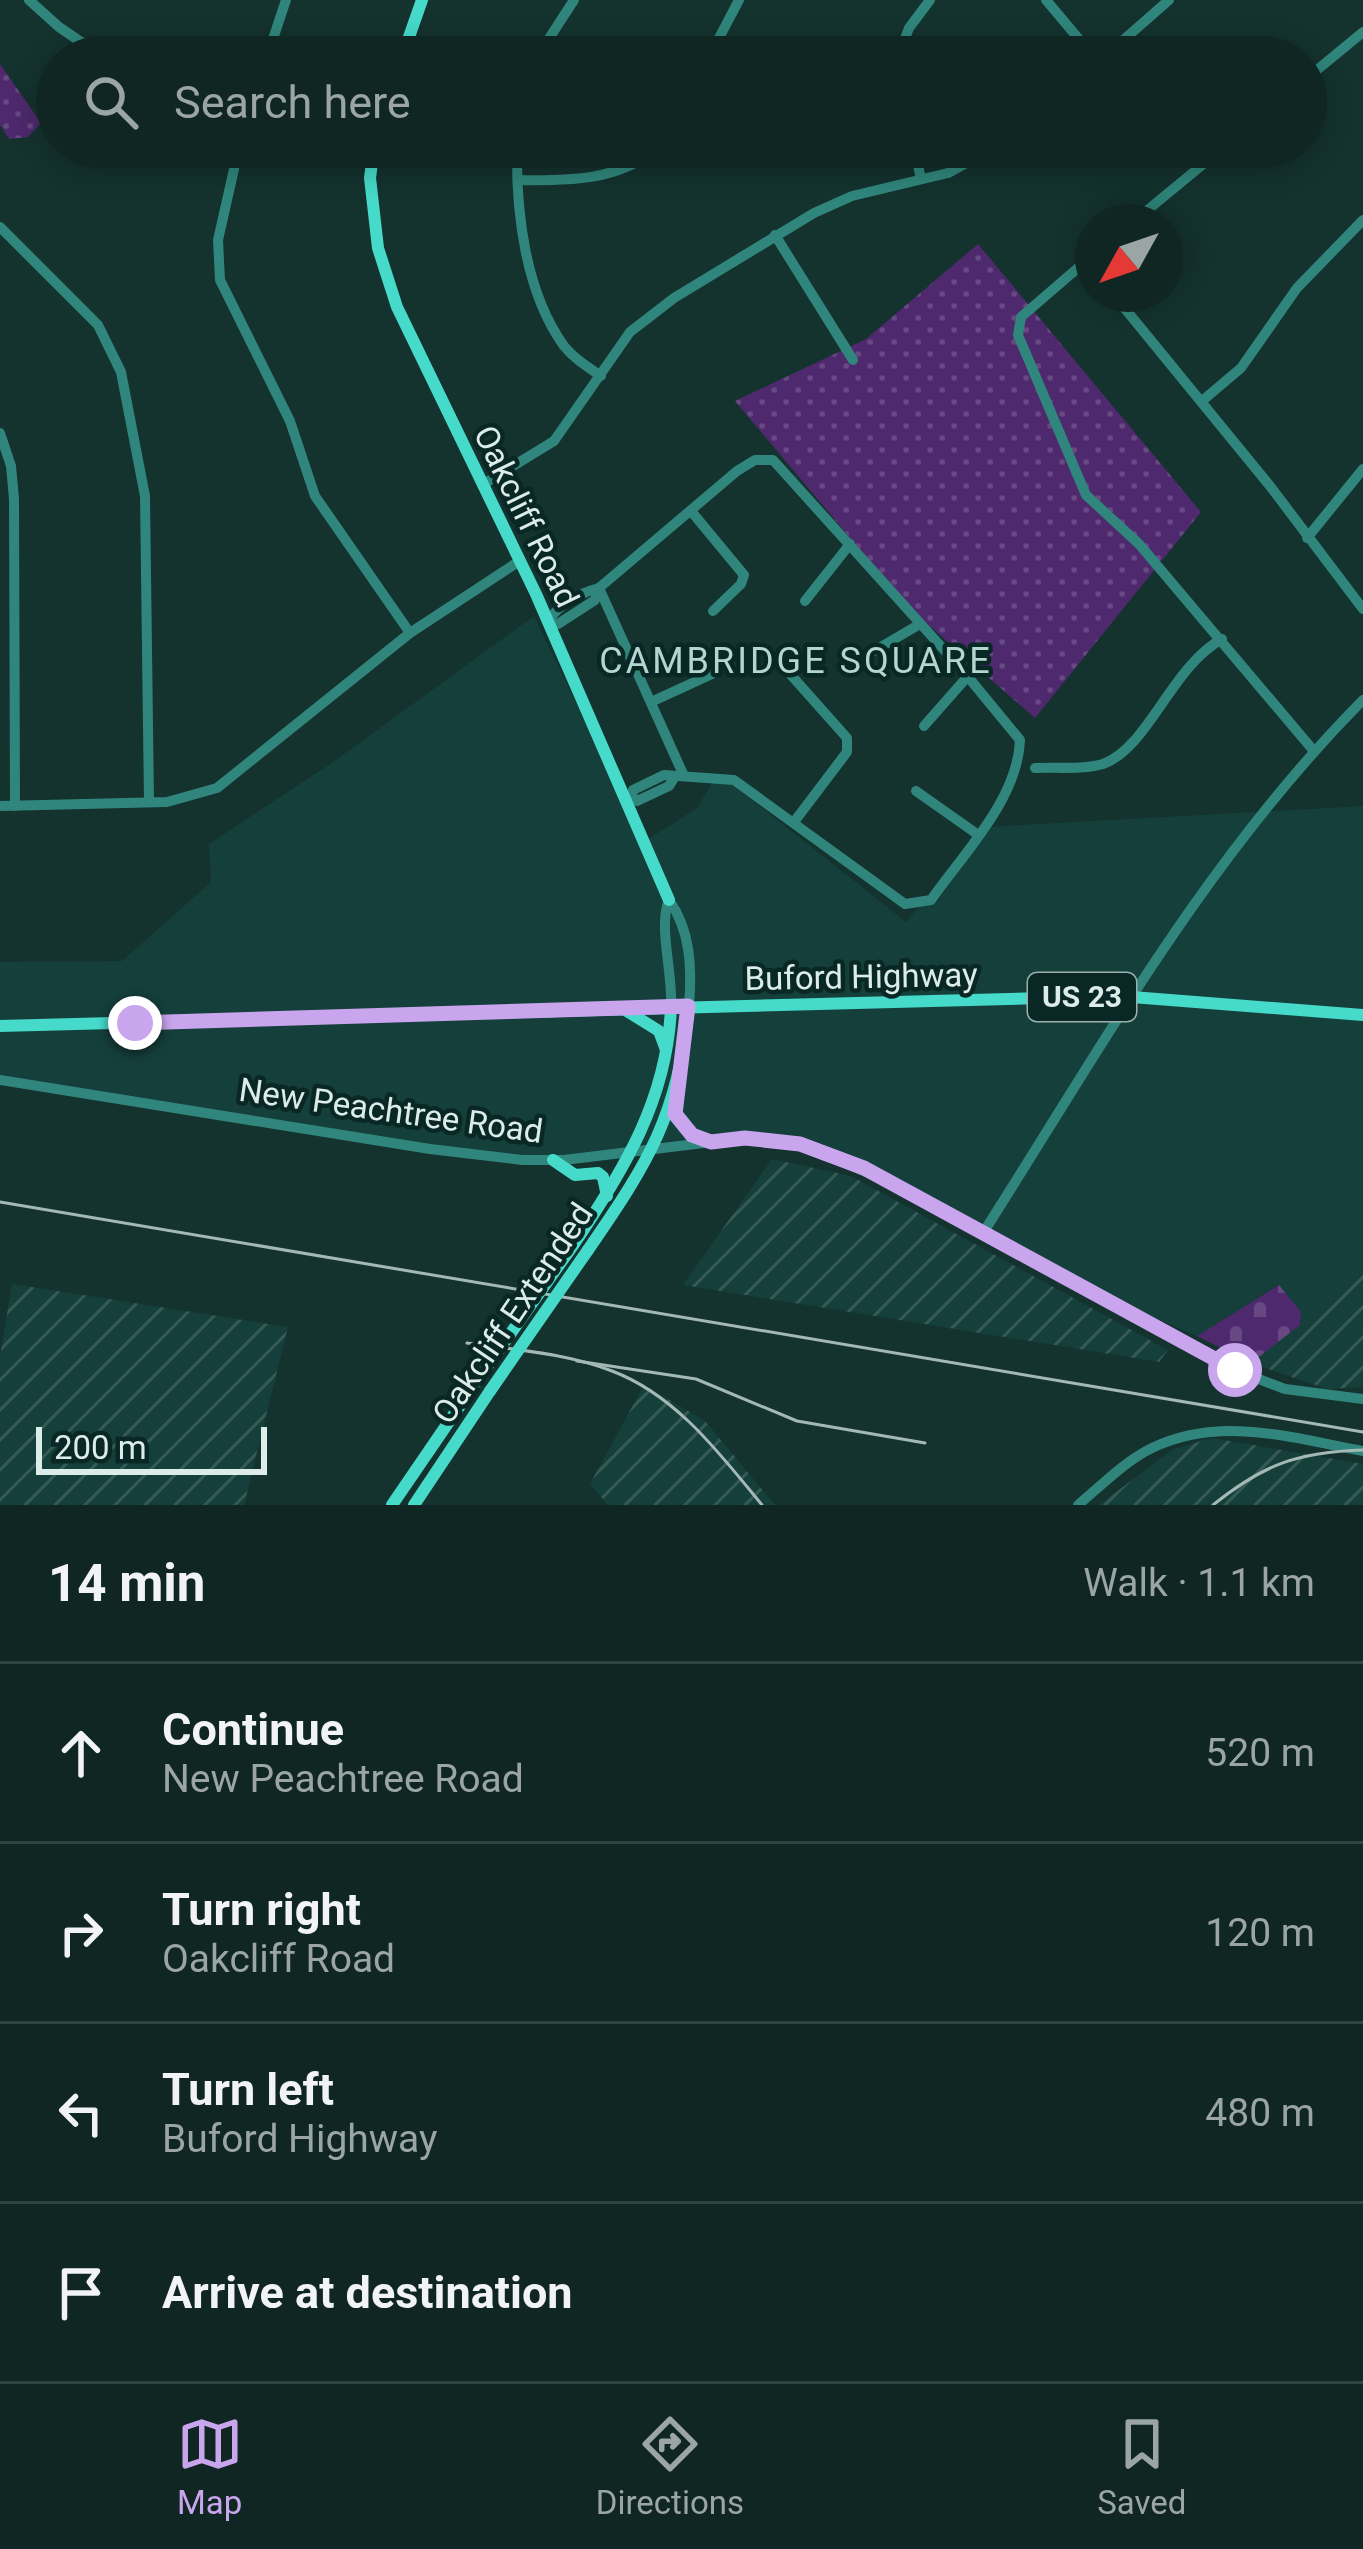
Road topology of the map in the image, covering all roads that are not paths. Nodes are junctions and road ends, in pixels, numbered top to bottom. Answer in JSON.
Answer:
{"nodes":[{"id":1,"x":29,"y":0,"type":"edge"},
{"id":2,"x":286,"y":0,"type":"edge"},
{"id":3,"x":422,"y":0,"type":"edge"},
{"id":4,"x":574,"y":0,"type":"edge"},
{"id":5,"x":739,"y":0,"type":"edge"},
{"id":6,"x":930,"y":0,"type":"edge"},
{"id":7,"x":1046,"y":0,"type":"edge"},
{"id":8,"x":1169,"y":0,"type":"edge"},
{"id":9,"x":1363,"y":32,"type":"edge"},
{"id":10,"x":72,"y":36,"type":"edge"},
{"id":11,"x":274,"y":36,"type":"edge"},
{"id":12,"x":409,"y":36,"type":"edge"},
{"id":13,"x":551,"y":36,"type":"edge"},
{"id":14,"x":720,"y":36,"type":"edge"},
{"id":15,"x":906,"y":36,"type":"edge"},
{"id":16,"x":1076,"y":36,"type":"edge"},
{"id":17,"x":1128,"y":36,"type":"edge"},
{"id":18,"x":1327,"y":62,"type":"edge"},
{"id":19,"x":234,"y":168,"type":"edge"},
{"id":20,"x":371,"y":168,"type":"edge"},
{"id":21,"x":518,"y":168,"type":"edge"},
{"id":22,"x":625,"y":168,"type":"edge"},
{"id":23,"x":919,"y":168,"type":"edge"},
{"id":24,"x":956,"y":168,"type":"edge"},
{"id":25,"x":1199,"y":168,"type":"edge"},
{"id":26,"x":921,"y":179,"type":"junction"},
{"id":27,"x":518,"y":180,"type":"junction"},
{"id":28,"x":1155,"y":204,"type":"edge"},
{"id":29,"x":1363,"y":220,"type":"edge"},
{"id":30,"x":0,"y":227,"type":"edge"},
{"id":31,"x":775,"y":235,"type":"junction"},
{"id":32,"x":1075,"y":274,"type":"edge"},
{"id":33,"x":1128,"y":312,"type":"edge"},
{"id":34,"x":853,"y":360,"type":"dead end"},
{"id":35,"x":601,"y":376,"type":"junction"},
{"id":36,"x":1202,"y":400,"type":"junction"},
{"id":37,"x":0,"y":433,"type":"edge"},
{"id":38,"x":1363,"y":469,"type":"edge"},
{"id":39,"x":482,"y":485,"type":"junction"},
{"id":40,"x":691,"y":511,"type":"junction"},
{"id":41,"x":1307,"y":538,"type":"junction"},
{"id":42,"x":850,"y":544,"type":"junction"},
{"id":43,"x":518,"y":562,"type":"junction"},
{"id":44,"x":599,"y":588,"type":"junction"},
{"id":45,"x":806,"y":601,"type":"dead end"},
{"id":46,"x":1363,"y":609,"type":"edge"},
{"id":47,"x":712,"y":611,"type":"dead end"},
{"id":48,"x":548,"y":622,"type":"junction"},
{"id":49,"x":920,"y":624,"type":"junction"},
{"id":50,"x":410,"y":633,"type":"junction"},
{"id":51,"x":1222,"y":640,"type":"junction"},
{"id":52,"x":874,"y":651,"type":"dead end"},
{"id":53,"x":712,"y":674,"type":"dead end"},
{"id":54,"x":791,"y":675,"type":"dead end"},
{"id":55,"x":968,"y":676,"type":"junction"},
{"id":56,"x":1363,"y":700,"type":"edge"},
{"id":57,"x":651,"y":702,"type":"junction"},
{"id":58,"x":924,"y":726,"type":"dead end"},
{"id":59,"x":1313,"y":750,"type":"junction"},
{"id":60,"x":1035,"y":768,"type":"dead end"},
{"id":61,"x":679,"y":777,"type":"junction"},
{"id":62,"x":916,"y":791,"type":"dead end"},
{"id":63,"x":628,"y":799,"type":"junction"},
{"id":64,"x":149,"y":802,"type":"junction"},
{"id":65,"x":0,"y":806,"type":"edge"},
{"id":66,"x":15,"y":806,"type":"junction"},
{"id":67,"x":794,"y":821,"type":"junction"},
{"id":68,"x":977,"y":834,"type":"junction"},
{"id":69,"x":669,"y":900,"type":"junction"},
{"id":70,"x":1128,"y":997,"type":"junction"},
{"id":71,"x":671,"y":1006,"type":"junction"},
{"id":72,"x":688,"y":1006,"type":"junction"},
{"id":73,"x":621,"y":1008,"type":"junction"},
{"id":74,"x":1363,"y":1015,"type":"edge"},
{"id":75,"x":0,"y":1026,"type":"edge"},
{"id":76,"x":668,"y":1054,"type":"junction"},
{"id":77,"x":0,"y":1080,"type":"edge"},
{"id":78,"x":676,"y":1089,"type":"junction"},
{"id":79,"x":711,"y":1142,"type":"junction"},
{"id":80,"x":652,"y":1149,"type":"junction"},
{"id":81,"x":632,"y":1151,"type":"junction"},
{"id":82,"x":553,"y":1160,"type":"junction"},
{"id":83,"x":607,"y":1196,"type":"junction"},
{"id":84,"x":983,"y":1233,"type":"junction"},
{"id":85,"x":1363,"y":1399,"type":"edge"},
{"id":86,"x":1363,"y":1451,"type":"edge"},
{"id":87,"x":395,"y":1501,"type":"edge"},
{"id":88,"x":414,"y":1504,"type":"edge"},
{"id":89,"x":1078,"y":1505,"type":"edge"}],
"edges":[{"from":1,"to":10,"type":"street"},
{"from":2,"to":11,"type":"street"},
{"from":3,"to":12,"type":"main road"},
{"from":4,"to":13,"type":"street"},
{"from":5,"to":14,"type":"street"},
{"from":6,"to":15,"type":"street"},
{"from":7,"to":16,"type":"street"},
{"from":8,"to":17,"type":"street"},
{"from":9,"to":18,"type":"street"},
{"from":19,"to":50,"type":"street"},
{"from":20,"to":39,"type":"main road","name":"Oakcliff Road"},
{"from":21,"to":27,"type":"street"},
{"from":22,"to":27,"type":"street"},
{"from":23,"to":26,"type":"street"},
{"from":24,"to":26,"type":"street"},
{"from":25,"to":28,"type":"street"},
{"from":26,"to":31,"type":"street"},
{"from":27,"to":35,"type":"street"},
{"from":29,"to":36,"type":"street"},
{"from":30,"to":64,"type":"street"},
{"from":31,"to":34,"type":"street"},
{"from":31,"to":35,"type":"street"},
{"from":32,"to":51,"type":"street"},
{"from":33,"to":36,"type":"street"},
{"from":35,"to":39,"type":"street"},
{"from":36,"to":41,"type":"street"},
{"from":37,"to":66,"type":"street"},
{"from":38,"to":41,"type":"street"},
{"from":39,"to":43,"type":"main road","name":"Oakcliff Road"},
{"from":40,"to":42,"type":"street"},
{"from":40,"to":44,"type":"street"},
{"from":40,"to":47,"type":"street"},
{"from":41,"to":46,"type":"street"},
{"from":42,"to":45,"type":"street"},
{"from":42,"to":49,"type":"street"},
{"from":43,"to":48,"type":"main road","name":"Oakcliff Road"},
{"from":43,"to":50,"type":"street"},
{"from":44,"to":48,"type":"street"},
{"from":44,"to":57,"type":"street"},
{"from":48,"to":63,"type":"main road","name":"Oakcliff Road"},
{"from":49,"to":52,"type":"street"},
{"from":49,"to":55,"type":"street"},
{"from":50,"to":64,"type":"street"},
{"from":51,"to":59,"type":"street"},
{"from":51,"to":60,"type":"street"},
{"from":53,"to":57,"type":"street"},
{"from":54,"to":67,"type":"street"},
{"from":55,"to":58,"type":"street"},
{"from":55,"to":68,"type":"street"},
{"from":56,"to":59,"type":"street"},
{"from":57,"to":61,"type":"street"},
{"from":59,"to":70,"type":"street"},
{"from":61,"to":63,"type":"street"},
{"from":61,"to":67,"type":"street"},
{"from":62,"to":68,"type":"street"},
{"from":63,"to":69,"type":"main road","name":"Oakcliff Road"},
{"from":64,"to":66,"type":"street"},
{"from":65,"to":66,"type":"street"},
{"from":67,"to":68,"type":"street"},
{"from":69,"to":71,"type":"street","name":"Oakcliff Road"},
{"from":69,"to":72,"type":"street","name":"Oakcliff Road"},
{"from":70,"to":72,"type":"main road","name":"Buford Highway","number":"US 23"},
{"from":70,"to":74,"type":"main road","name":"Buford Highway","number":"US 23"},
{"from":70,"to":84,"type":"street"},
{"from":71,"to":72,"type":"main road","name":"Buford Highway","number":"US 23"},
{"from":71,"to":73,"type":"main road","name":"Buford Highway","number":"US 23"},
{"from":71,"to":76,"type":"main road","name":"Oakcliff Road"},
{"from":72,"to":78,"type":"main road","name":"Oakcliff Road"},
{"from":73,"to":75,"type":"main road","name":"Buford Highway","number":"US 23"},
{"from":73,"to":76,"type":"main road"},
{"from":76,"to":81,"type":"main road","name":"Oakcliff Road"},
{"from":77,"to":82,"type":"street","name":"New Peachtree Road"},
{"from":78,"to":79,"type":"street"},
{"from":78,"to":80,"type":"main road","name":"Oakcliff Road"},
{"from":79,"to":80,"type":"street","name":"New Peachtree Road"},
{"from":79,"to":84,"type":"street","name":"New Peachtree Road"},
{"from":80,"to":81,"type":"street","name":"New Peachtree Road"},
{"from":80,"to":88,"type":"main road","name":"Oakcliff Extended","bridge":true},
{"from":81,"to":82,"type":"street","name":"New Peachtree Road"},
{"from":81,"to":83,"type":"main road","name":"Oakcliff Extended"},
{"from":82,"to":83,"type":"main road"},
{"from":83,"to":87,"type":"main road","name":"Oakcliff Extended","bridge":true},
{"from":84,"to":85,"type":"street","name":"New Peachtree Road"},
{"from":86,"to":89,"type":"street"}]}
